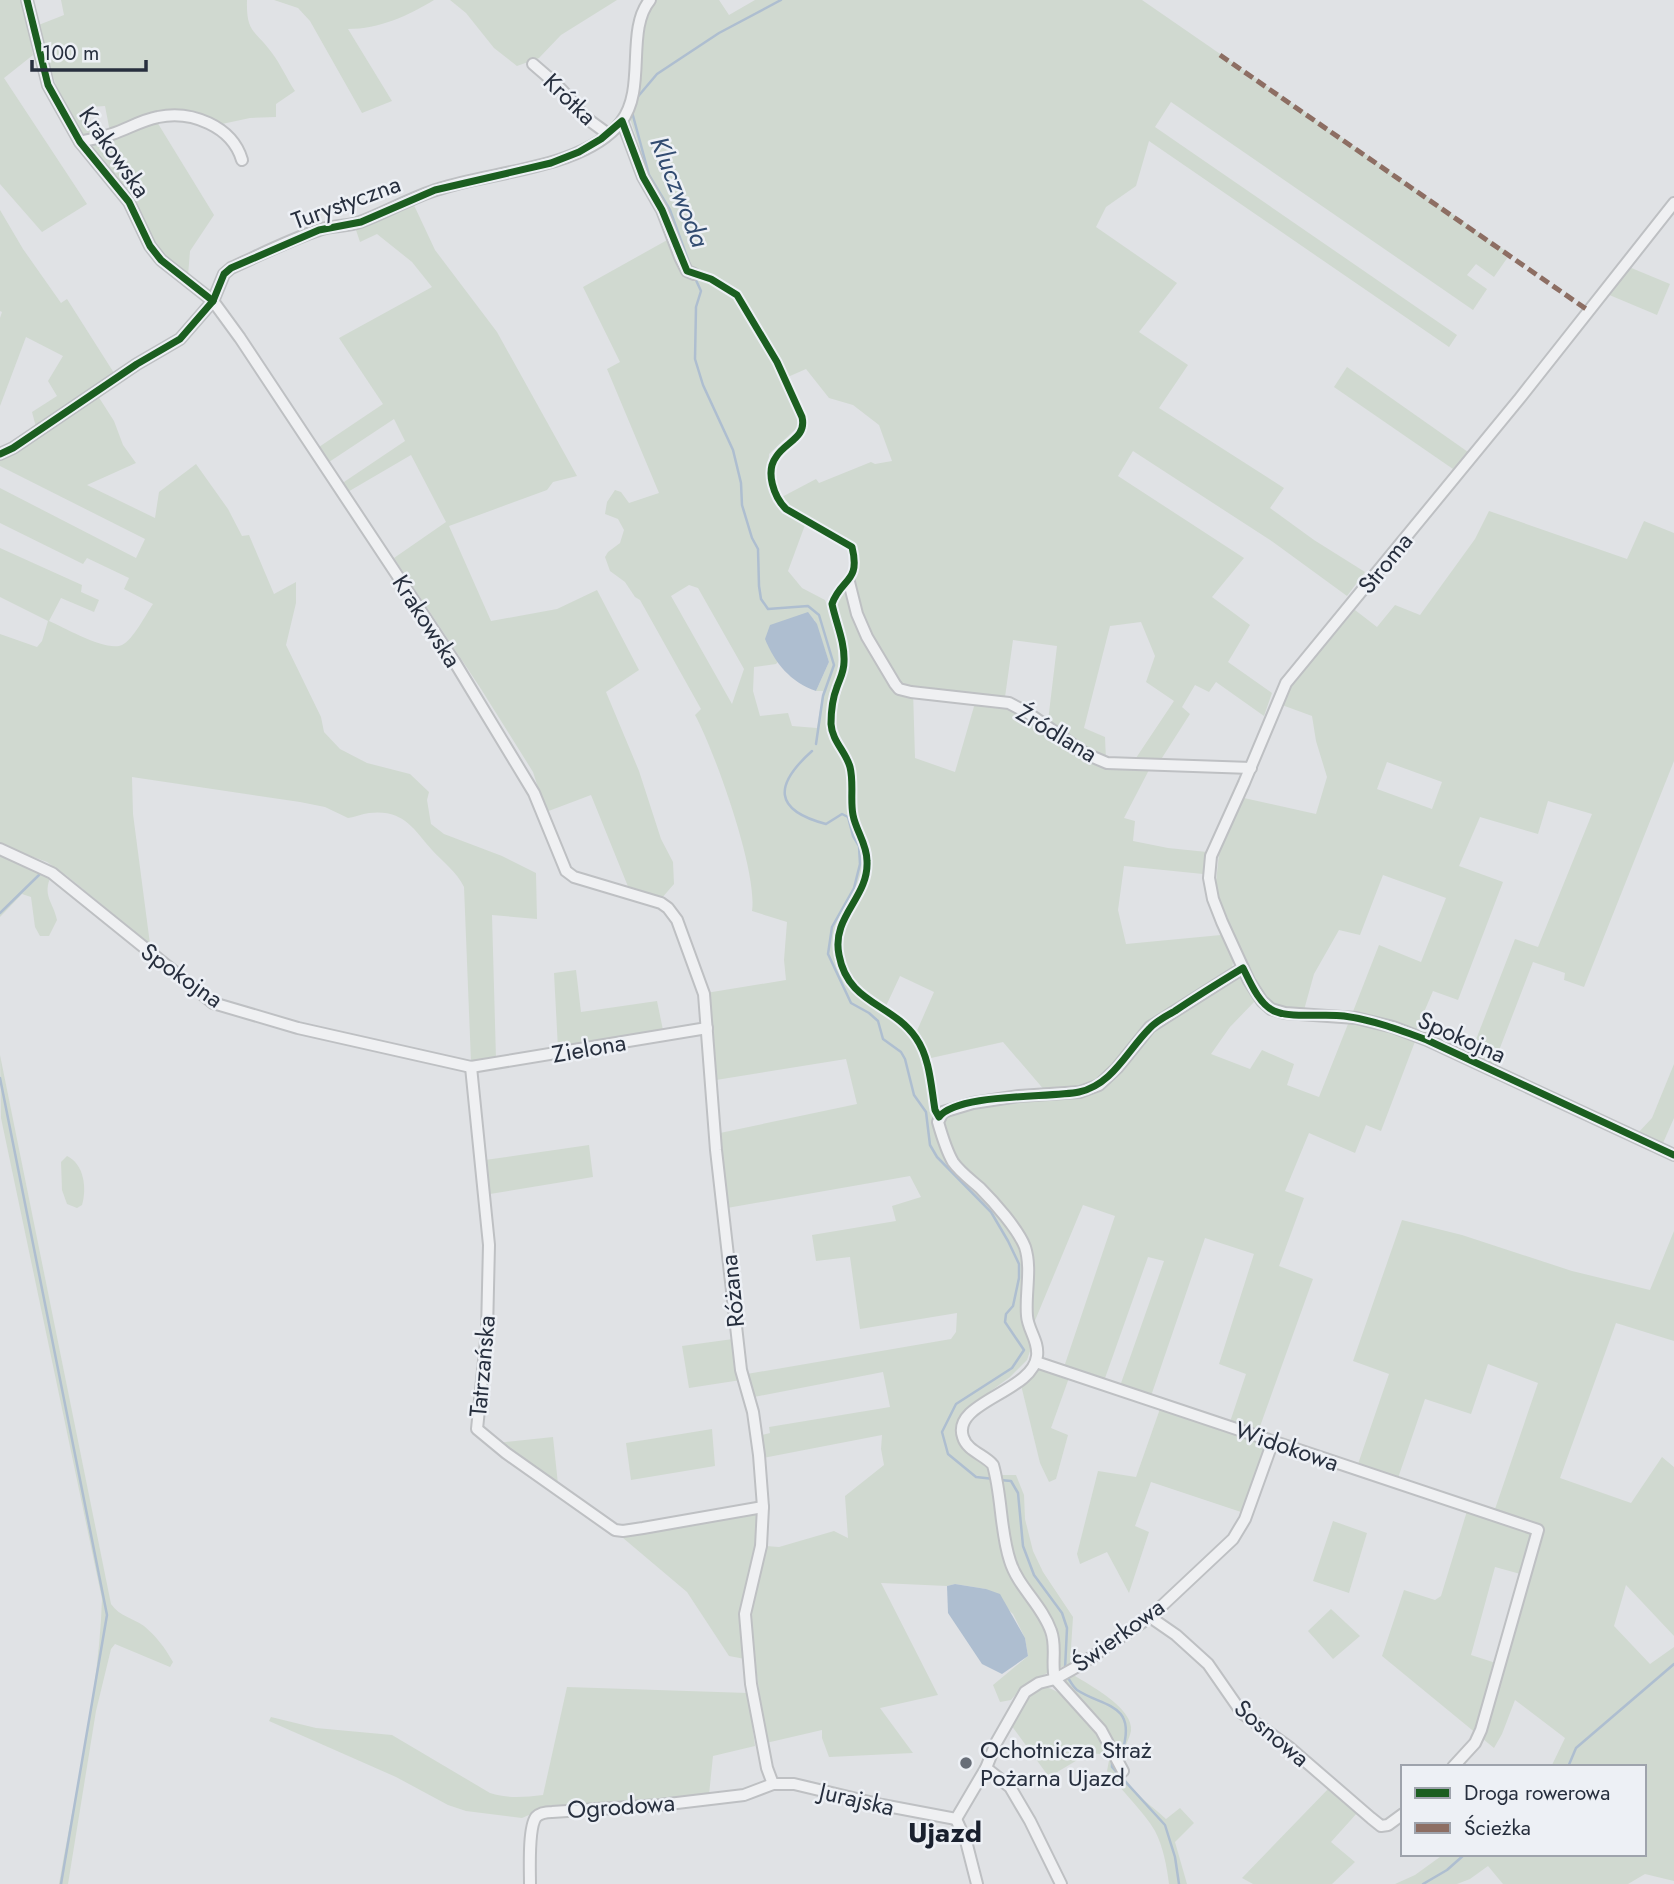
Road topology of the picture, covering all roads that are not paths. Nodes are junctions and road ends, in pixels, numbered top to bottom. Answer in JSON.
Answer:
{"nodes":[{"id":1,"x":27,"y":0,"type":"edge"},
{"id":2,"x":650,"y":0,"type":"edge"},
{"id":3,"x":533,"y":64,"type":"dead end"},
{"id":4,"x":622,"y":121,"type":"junction"},
{"id":5,"x":608,"y":134,"type":"junction"},
{"id":6,"x":80,"y":142,"type":"junction"},
{"id":7,"x":242,"y":160,"type":"dead end"},
{"id":8,"x":1674,"y":203,"type":"edge"},
{"id":9,"x":694,"y":274,"type":"dead end"},
{"id":10,"x":213,"y":301,"type":"junction"},
{"id":11,"x":0,"y":454,"type":"edge"},
{"id":12,"x":849,"y":582,"type":"dead end"},
{"id":13,"x":1251,"y":768,"type":"junction"},
{"id":14,"x":0,"y":849,"type":"edge"},
{"id":15,"x":566,"y":871,"type":"joint"},
{"id":16,"x":1243,"y":968,"type":"junction"},
{"id":17,"x":707,"y":1028,"type":"junction"},
{"id":18,"x":471,"y":1067,"type":"junction"},
{"id":19,"x":1674,"y":1154,"type":"edge"},
{"id":20,"x":1036,"y":1362,"type":"junction"},
{"id":21,"x":1273,"y":1441,"type":"junction"},
{"id":22,"x":763,"y":1507,"type":"junction"},
{"id":23,"x":1150,"y":1617,"type":"junction"},
{"id":24,"x":1055,"y":1679,"type":"junction"},
{"id":25,"x":1455,"y":1765,"type":"edge"},
{"id":26,"x":986,"y":1768,"type":"junction"},
{"id":27,"x":1123,"y":1772,"type":"dead end"},
{"id":28,"x":773,"y":1784,"type":"junction"},
{"id":29,"x":1401,"y":1815,"type":"edge"},
{"id":30,"x":956,"y":1819,"type":"junction"},
{"id":31,"x":530,"y":1884,"type":"edge"},
{"id":32,"x":977,"y":1884,"type":"edge"},
{"id":33,"x":1061,"y":1884,"type":"edge"}],
"edges":[{"from":1,"to":6,"type":"street","name":"Krakowska"},
{"from":2,"to":4,"type":"street"},
{"from":3,"to":5,"type":"street","name":"Krótka"},
{"from":4,"to":5,"type":"street","name":"Turystyczna"},
{"from":4,"to":9,"type":"street"},
{"from":5,"to":10,"type":"street","name":"Turystyczna"},
{"from":6,"to":7,"type":"street"},
{"from":6,"to":10,"type":"street","name":"Krakowska"},
{"from":8,"to":13,"type":"street","name":"Stroma"},
{"from":10,"to":11,"type":"street","name":"Turystyczna"},
{"from":10,"to":15,"type":"street","name":"Krakowska"},
{"from":12,"to":13,"type":"street","name":"Źródlana"},
{"from":13,"to":16,"type":"street","name":"Stroma"},
{"from":14,"to":18,"type":"street","name":"Spokojna"},
{"from":15,"to":17,"type":"street","name":"Różana"},
{"from":16,"to":19,"type":"street","name":"Spokojna"},
{"from":16,"to":20,"type":"street"},
{"from":17,"to":18,"type":"street","name":"Zielona"},
{"from":17,"to":22,"type":"street","name":"Różana"},
{"from":18,"to":22,"type":"street","name":"Tatrzańska"},
{"from":20,"to":21,"type":"street","name":"Widokowa"},
{"from":20,"to":24,"type":"street"},
{"from":21,"to":23,"type":"street","name":"Świerkowa"},
{"from":21,"to":25,"type":"street","name":"Widokowa"},
{"from":22,"to":28,"type":"street","name":"Różana"},
{"from":23,"to":24,"type":"street","name":"Świerkowa"},
{"from":23,"to":29,"type":"street","name":"Sosnowa"},
{"from":24,"to":26,"type":"street","name":"Świerkowa"},
{"from":24,"to":27,"type":"street"},
{"from":26,"to":30,"type":"street","name":"Świerkowa"},
{"from":26,"to":33,"type":"street"},
{"from":28,"to":30,"type":"street","name":"Jurajska"},
{"from":28,"to":31,"type":"street","name":"Ogrodowa"},
{"from":30,"to":32,"type":"street"}]}
